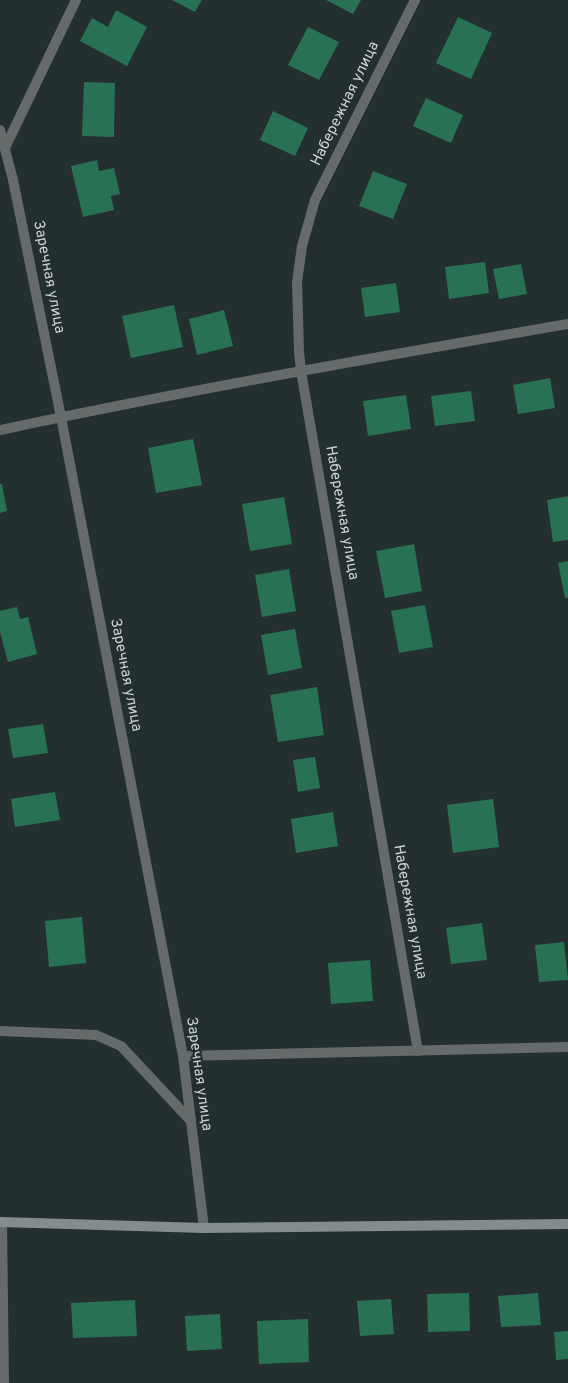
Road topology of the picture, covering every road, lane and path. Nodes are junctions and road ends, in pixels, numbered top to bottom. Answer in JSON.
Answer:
{"nodes":[{"id":1,"x":76,"y":0,"type":"edge"},
{"id":2,"x":414,"y":0,"type":"edge"},
{"id":3,"x":0,"y":130,"type":"edge"},
{"id":4,"x":5,"y":148,"type":"junction"},
{"id":5,"x":568,"y":324,"type":"edge"},
{"id":6,"x":301,"y":371,"type":"junction"},
{"id":7,"x":61,"y":417,"type":"junction"},
{"id":8,"x":0,"y":430,"type":"edge"},
{"id":9,"x":0,"y":1031,"type":"edge"},
{"id":10,"x":568,"y":1047,"type":"edge"},
{"id":11,"x":418,"y":1051,"type":"junction"},
{"id":12,"x":182,"y":1056,"type":"junction"},
{"id":13,"x":190,"y":1121,"type":"junction"},
{"id":14,"x":1,"y":1222,"type":"edge"},
{"id":15,"x":568,"y":1224,"type":"edge"},
{"id":16,"x":204,"y":1228,"type":"junction"},
{"id":17,"x":4,"y":1383,"type":"edge"}],
"edges":[{"from":1,"to":4,"type":"street"},
{"from":2,"to":6,"type":"street","name":"Набережная улица"},
{"from":3,"to":4,"type":"street","name":"Заречная улица"},
{"from":4,"to":7,"type":"street","name":"Заречная улица"},
{"from":5,"to":6,"type":"street"},
{"from":6,"to":7,"type":"street"},
{"from":6,"to":11,"type":"street","name":"Набережная улица"},
{"from":7,"to":8,"type":"street"},
{"from":7,"to":12,"type":"street","name":"Заречная улица"},
{"from":9,"to":13,"type":"street"},
{"from":10,"to":11,"type":"street"},
{"from":11,"to":12,"type":"street"},
{"from":12,"to":13,"type":"street","name":"Заречная улица"},
{"from":13,"to":16,"type":"street","name":"Заречная улица"},
{"from":14,"to":16,"type":"main road"},
{"from":14,"to":17,"type":"street"},
{"from":15,"to":16,"type":"main road"}]}
